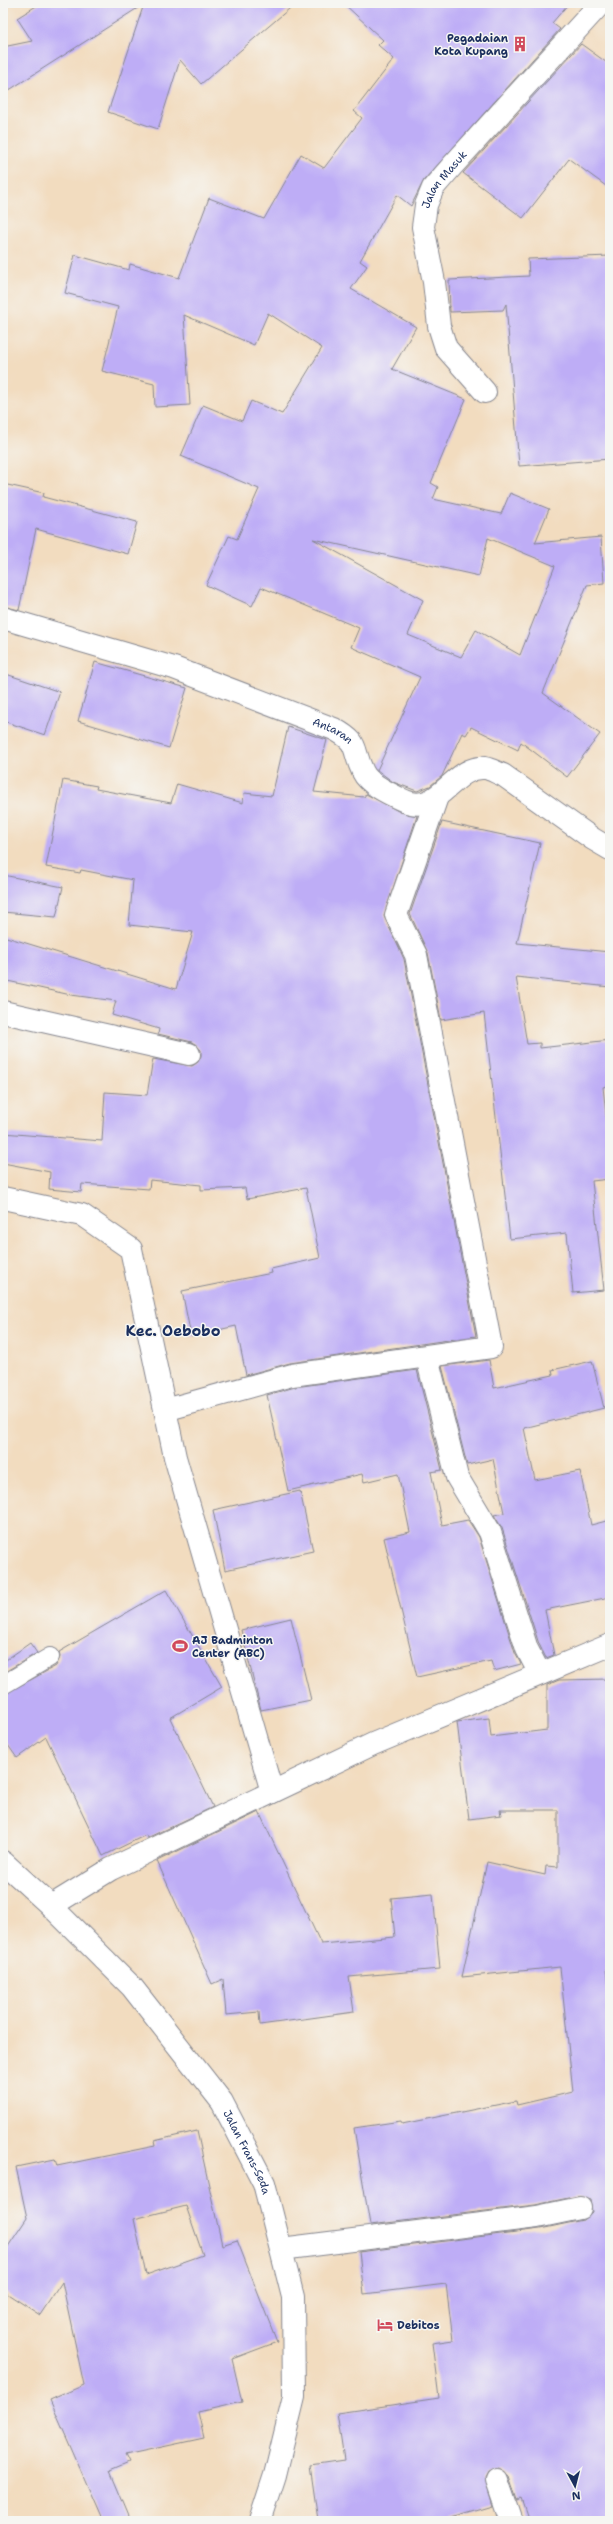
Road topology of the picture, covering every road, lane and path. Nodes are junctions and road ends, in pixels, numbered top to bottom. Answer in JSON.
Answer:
{"nodes":[{"id":1,"x":601,"y":3,"type":"edge"},
{"id":2,"x":485,"y":392,"type":"dead end"},
{"id":3,"x":3,"y":618,"type":"edge"},
{"id":4,"x":437,"y":797,"type":"junction"},
{"id":5,"x":610,"y":849,"type":"edge"},
{"id":6,"x":3,"y":1012,"type":"edge"},
{"id":7,"x":189,"y":1054,"type":"dead end"},
{"id":8,"x":3,"y":1198,"type":"edge"},
{"id":9,"x":427,"y":1357,"type":"junction"},
{"id":10,"x":165,"y":1410,"type":"junction"},
{"id":11,"x":610,"y":1645,"type":"edge"},
{"id":12,"x":50,"y":1657,"type":"dead end"},
{"id":13,"x":540,"y":1674,"type":"junction"},
{"id":14,"x":3,"y":1685,"type":"edge"},
{"id":15,"x":272,"y":1792,"type":"junction"},
{"id":16,"x":3,"y":1862,"type":"edge"},
{"id":17,"x":51,"y":1906,"type":"junction"},
{"id":18,"x":580,"y":2208,"type":"dead end"},
{"id":19,"x":281,"y":2249,"type":"junction"},
{"id":20,"x":496,"y":2480,"type":"dead end"},
{"id":21,"x":260,"y":2521,"type":"edge"},
{"id":22,"x":511,"y":2521,"type":"edge"}],
"edges":[{"from":1,"to":2,"type":"street","name":"Jalan Masuk"},
{"from":3,"to":4,"type":"street","name":"Antaran"},
{"from":4,"to":5,"type":"street","name":"Antaran"},
{"from":4,"to":9,"type":"street"},
{"from":6,"to":7,"type":"street"},
{"from":8,"to":10,"type":"street"},
{"from":9,"to":10,"type":"street"},
{"from":9,"to":13,"type":"street"},
{"from":10,"to":15,"type":"street"},
{"from":11,"to":13,"type":"street"},
{"from":12,"to":14,"type":"lane"},
{"from":13,"to":15,"type":"street"},
{"from":15,"to":17,"type":"street"},
{"from":16,"to":17,"type":"street","name":"Jalan Frans-Seda"},
{"from":17,"to":19,"type":"street","name":"Jalan Frans-Seda"},
{"from":18,"to":19,"type":"street"},
{"from":19,"to":21,"type":"street","name":"Jalan Frans-Seda"},
{"from":20,"to":22,"type":"street"}]}
